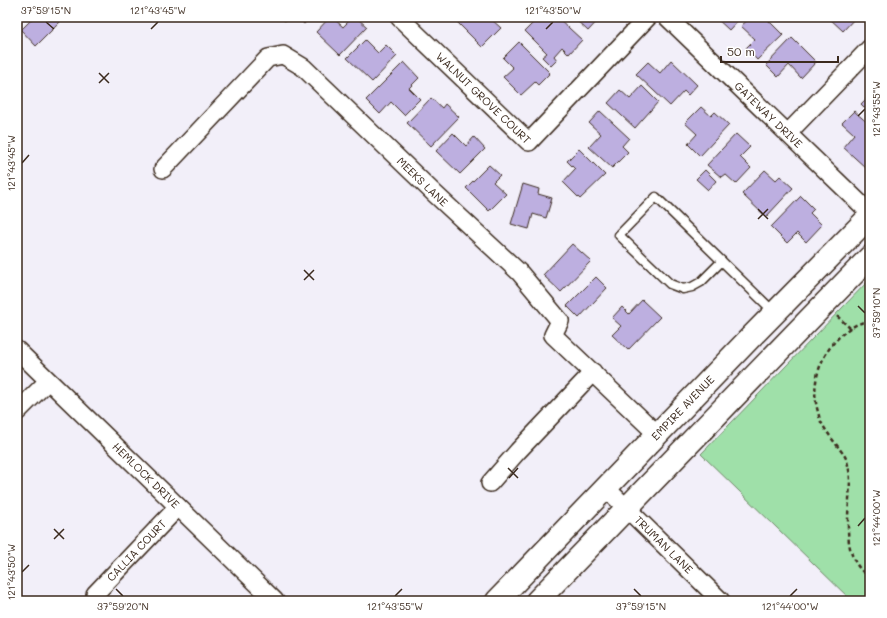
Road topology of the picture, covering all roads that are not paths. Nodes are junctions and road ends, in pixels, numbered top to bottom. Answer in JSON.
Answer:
{"nodes":[{"id":1,"x":399,"y":17,"type":"edge"},
{"id":2,"x":648,"y":17,"type":"edge"},
{"id":3,"x":667,"y":17,"type":"edge"},
{"id":4,"x":870,"y":48,"type":"edge"},
{"id":5,"x":788,"y":133,"type":"junction"},
{"id":6,"x":163,"y":169,"type":"dead end"},
{"id":7,"x":870,"y":215,"type":"edge"},
{"id":8,"x":870,"y":257,"type":"edge"},
{"id":9,"x":722,"y":261,"type":"junction"},
{"id":10,"x":775,"y":312,"type":"junction"},
{"id":11,"x":17,"y":350,"type":"edge"},
{"id":12,"x":593,"y":372,"type":"junction"},
{"id":13,"x":48,"y":380,"type":"junction"},
{"id":14,"x":17,"y":412,"type":"edge"},
{"id":15,"x":658,"y":435,"type":"junction"},
{"id":16,"x":490,"y":483,"type":"dead end"},
{"id":17,"x":606,"y":488,"type":"junction"},
{"id":18,"x":178,"y":507,"type":"junction"},
{"id":19,"x":627,"y":509,"type":"junction"},
{"id":20,"x":95,"y":594,"type":"dead end"},
{"id":21,"x":275,"y":601,"type":"edge"},
{"id":22,"x":497,"y":601,"type":"edge"},
{"id":23,"x":537,"y":601,"type":"edge"},
{"id":24,"x":721,"y":601,"type":"edge"}],
"edges":[{"from":1,"to":2,"type":"street","name":"WALNUT GROVE COURT"},
{"from":3,"to":5,"type":"street","name":"GATEWAY DRIVE"},
{"from":4,"to":5,"type":"street"},
{"from":5,"to":7,"type":"street","name":"GATEWAY DRIVE"},
{"from":6,"to":12,"type":"street","name":"MEEKS LANE"},
{"from":7,"to":10,"type":"main road","name":"EMPIRE AVENUE"},
{"from":8,"to":19,"type":"main road"},
{"from":9,"to":9,"type":"lane"},
{"from":9,"to":10,"type":"lane"},
{"from":10,"to":15,"type":"main road","name":"EMPIRE AVENUE"},
{"from":11,"to":13,"type":"street","name":"HEMLOCK DRIVE"},
{"from":12,"to":15,"type":"street","name":"MEEKS LANE"},
{"from":12,"to":16,"type":"street"},
{"from":13,"to":14,"type":"street"},
{"from":13,"to":18,"type":"street","name":"HEMLOCK DRIVE"},
{"from":15,"to":17,"type":"main road","name":"EMPIRE AVENUE"},
{"from":17,"to":19,"type":"street","name":"TRUMAN LANE"},
{"from":17,"to":22,"type":"main road","name":"EMPIRE AVENUE"},
{"from":18,"to":20,"type":"street","name":"CALLIA COURT"},
{"from":18,"to":21,"type":"street","name":"HEMLOCK DRIVE"},
{"from":19,"to":23,"type":"main road"},
{"from":19,"to":24,"type":"street","name":"TRUMAN LANE"}]}
